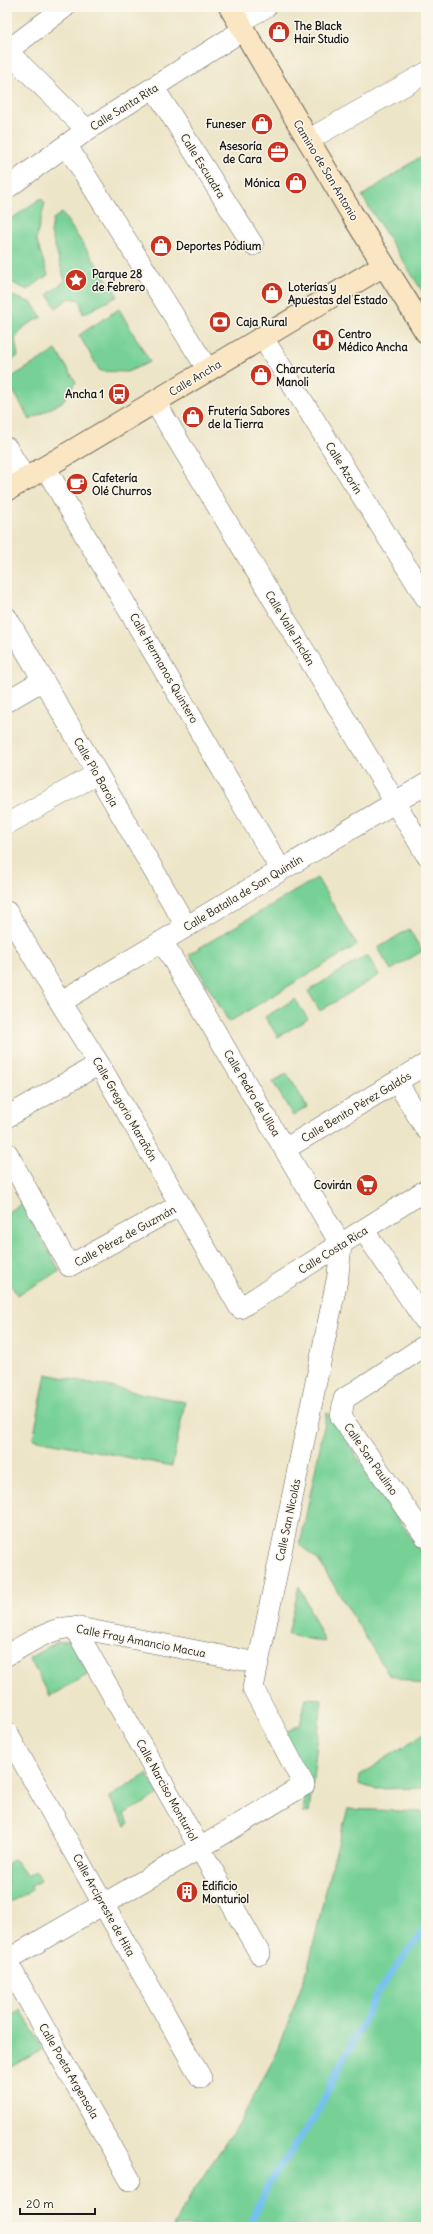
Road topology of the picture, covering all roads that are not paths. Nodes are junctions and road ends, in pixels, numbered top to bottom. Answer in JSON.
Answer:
{"nodes":[{"id":1,"x":65,"y":7,"type":"edge"},
{"id":2,"x":266,"y":7,"type":"edge"},
{"id":3,"x":238,"y":20,"type":"edge"},
{"id":4,"x":7,"y":51,"type":"edge"},
{"id":5,"x":426,"y":73,"type":"edge"},
{"id":6,"x":154,"y":88,"type":"junction"},
{"id":7,"x":87,"y":130,"type":"junction"},
{"id":8,"x":308,"y":140,"type":"junction"},
{"id":9,"x":67,"y":146,"type":"junction"},
{"id":10,"x":7,"y":188,"type":"edge"},
{"id":11,"x":252,"y":245,"type":"dead end"},
{"id":12,"x":384,"y":265,"type":"junction"},
{"id":13,"x":426,"y":332,"type":"edge"},
{"id":14,"x":263,"y":338,"type":"junction"},
{"id":15,"x":208,"y":370,"type":"junction"},
{"id":16,"x":155,"y":402,"type":"junction"},
{"id":17,"x":7,"y":448,"type":"edge"},
{"id":18,"x":45,"y":467,"type":"junction"},
{"id":19,"x":16,"y":485,"type":"edge"},
{"id":20,"x":426,"y":598,"type":"edge"},
{"id":21,"x":7,"y":618,"type":"edge"},
{"id":22,"x":43,"y":680,"type":"junction"},
{"id":23,"x":7,"y":701,"type":"edge"},
{"id":24,"x":97,"y":774,"type":"junction"},
{"id":25,"x":426,"y":784,"type":"edge"},
{"id":26,"x":394,"y":802,"type":"junction"},
{"id":27,"x":7,"y":824,"type":"edge"},
{"id":28,"x":426,"y":854,"type":"edge"},
{"id":29,"x":281,"y":870,"type":"junction"},
{"id":30,"x":7,"y":912,"type":"edge"},
{"id":31,"x":186,"y":926,"type":"junction"},
{"id":32,"x":162,"y":941,"type":"junction"},
{"id":33,"x":60,"y":1002,"type":"junction"},
{"id":34,"x":99,"y":1064,"type":"junction"},
{"id":35,"x":426,"y":1064,"type":"edge"},
{"id":36,"x":397,"y":1082,"type":"junction"},
{"id":37,"x":7,"y":1117,"type":"edge"},
{"id":38,"x":426,"y":1128,"type":"edge"},
{"id":39,"x":285,"y":1149,"type":"junction"},
{"id":40,"x":7,"y":1152,"type":"edge"},
{"id":41,"x":426,"y":1190,"type":"edge"},
{"id":42,"x":180,"y":1205,"type":"junction"},
{"id":43,"x":364,"y":1231,"type":"junction"},
{"id":44,"x":341,"y":1245,"type":"junction"},
{"id":45,"x":240,"y":1308,"type":"joint"},
{"id":46,"x":426,"y":1322,"type":"edge"},
{"id":47,"x":426,"y":1345,"type":"edge"},
{"id":48,"x":419,"y":1512,"type":"edge"},
{"id":49,"x":426,"y":1537,"type":"edge"},
{"id":50,"x":74,"y":1627,"type":"junction"},
{"id":51,"x":7,"y":1655,"type":"edge"},
{"id":52,"x":258,"y":1663,"type":"junction"},
{"id":53,"x":7,"y":1732,"type":"edge"},
{"id":54,"x":200,"y":1848,"type":"junction"},
{"id":55,"x":104,"y":1904,"type":"junction"},
{"id":56,"x":260,"y":1954,"type":"dead end"},
{"id":57,"x":7,"y":1961,"type":"edge"},
{"id":58,"x":201,"y":2078,"type":"dead end"},
{"id":59,"x":130,"y":2180,"type":"dead end"}],
"edges":[{"from":1,"to":4,"type":"street"},
{"from":2,"to":3,"type":"street","name":"Calle Santa Rita"},
{"from":3,"to":6,"type":"street","name":"Calle Santa Rita"},
{"from":3,"to":8,"type":"main road","name":"Camino de San Antonio"},
{"from":4,"to":7,"type":"street"},
{"from":5,"to":8,"type":"street"},
{"from":6,"to":7,"type":"street","name":"Calle Santa Rita"},
{"from":6,"to":11,"type":"street","name":"Calle Escuadra"},
{"from":7,"to":9,"type":"street","name":"Calle Santa Rita"},
{"from":8,"to":12,"type":"main road","name":"Camino de San Antonio"},
{"from":9,"to":10,"type":"street","name":"Calle Santa Rita"},
{"from":9,"to":15,"type":"street"},
{"from":12,"to":13,"type":"main road","name":"Camino de San Antonio"},
{"from":12,"to":14,"type":"main road","name":"Calle Ancha"},
{"from":14,"to":15,"type":"main road","name":"Calle Ancha"},
{"from":14,"to":20,"type":"street","name":"Calle Azorín"},
{"from":15,"to":16,"type":"main road","name":"Calle Ancha"},
{"from":16,"to":18,"type":"main road","name":"Calle Ancha"},
{"from":16,"to":26,"type":"street","name":"Calle Valle Inclán"},
{"from":17,"to":19,"type":"street"},
{"from":18,"to":19,"type":"main road","name":"Calle Ancha"},
{"from":18,"to":29,"type":"street","name":"Calle Hermanos Quintero"},
{"from":21,"to":22,"type":"street","name":"Calle Pío Baroja"},
{"from":22,"to":23,"type":"street"},
{"from":22,"to":24,"type":"street","name":"Calle Pío Baroja"},
{"from":24,"to":27,"type":"street"},
{"from":24,"to":31,"type":"street","name":"Calle Pío Baroja"},
{"from":25,"to":26,"type":"street","name":"Calle Batalla de San Quintín"},
{"from":26,"to":28,"type":"street","name":"Calle Valle Inclán"},
{"from":26,"to":29,"type":"street","name":"Calle Batalla de San Quintín"},
{"from":29,"to":31,"type":"street","name":"Calle Batalla de San Quintín"},
{"from":30,"to":33,"type":"street","name":"Calle Gregorio Marañón"},
{"from":31,"to":32,"type":"street","name":"Calle Batalla de San Quintín"},
{"from":32,"to":33,"type":"street","name":"Calle Batalla de San Quintín"},
{"from":32,"to":39,"type":"street","name":"Calle Pedro de Ulloa"},
{"from":33,"to":34,"type":"street","name":"Calle Gregorio Marañón"},
{"from":34,"to":37,"type":"street"},
{"from":34,"to":42,"type":"street","name":"Calle Gregorio Marañón"},
{"from":35,"to":36,"type":"street","name":"Calle Benito Pérez Galdós"},
{"from":36,"to":38,"type":"street"},
{"from":36,"to":39,"type":"street","name":"Calle Benito Pérez Galdós"},
{"from":39,"to":44,"type":"street","name":"Calle Pedro de Ulloa"},
{"from":40,"to":42,"type":"street","name":"Calle Pérez de Guzmán"},
{"from":41,"to":43,"type":"street","name":"Calle Costa Rica"},
{"from":42,"to":45,"type":"street","name":"Calle Gregorio Marañón"},
{"from":43,"to":44,"type":"street","name":"Calle Costa Rica"},
{"from":43,"to":46,"type":"street"},
{"from":44,"to":45,"type":"street","name":"Calle Costa Rica"},
{"from":44,"to":52,"type":"street","name":"Calle San Nicolás"},
{"from":47,"to":48,"type":"street","name":"Calle San Paulino"},
{"from":48,"to":49,"type":"street","name":"Calle San Paulino"},
{"from":50,"to":51,"type":"street","name":"Calle Fray Amancio Macua"},
{"from":50,"to":52,"type":"street","name":"Calle Fray Amancio Macua"},
{"from":50,"to":54,"type":"street","name":"Calle Narciso Monturiol"},
{"from":52,"to":54,"type":"street","name":"Calle San Nicolás"},
{"from":53,"to":55,"type":"street","name":"Calle Arcipreste de Hita"},
{"from":54,"to":55,"type":"street"},
{"from":54,"to":56,"type":"street","name":"Calle Narciso Monturiol"},
{"from":55,"to":57,"type":"street"},
{"from":55,"to":58,"type":"street","name":"Calle Arcipreste de Hita"},
{"from":57,"to":59,"type":"street","name":"Calle Poeta Argensola"}]}
